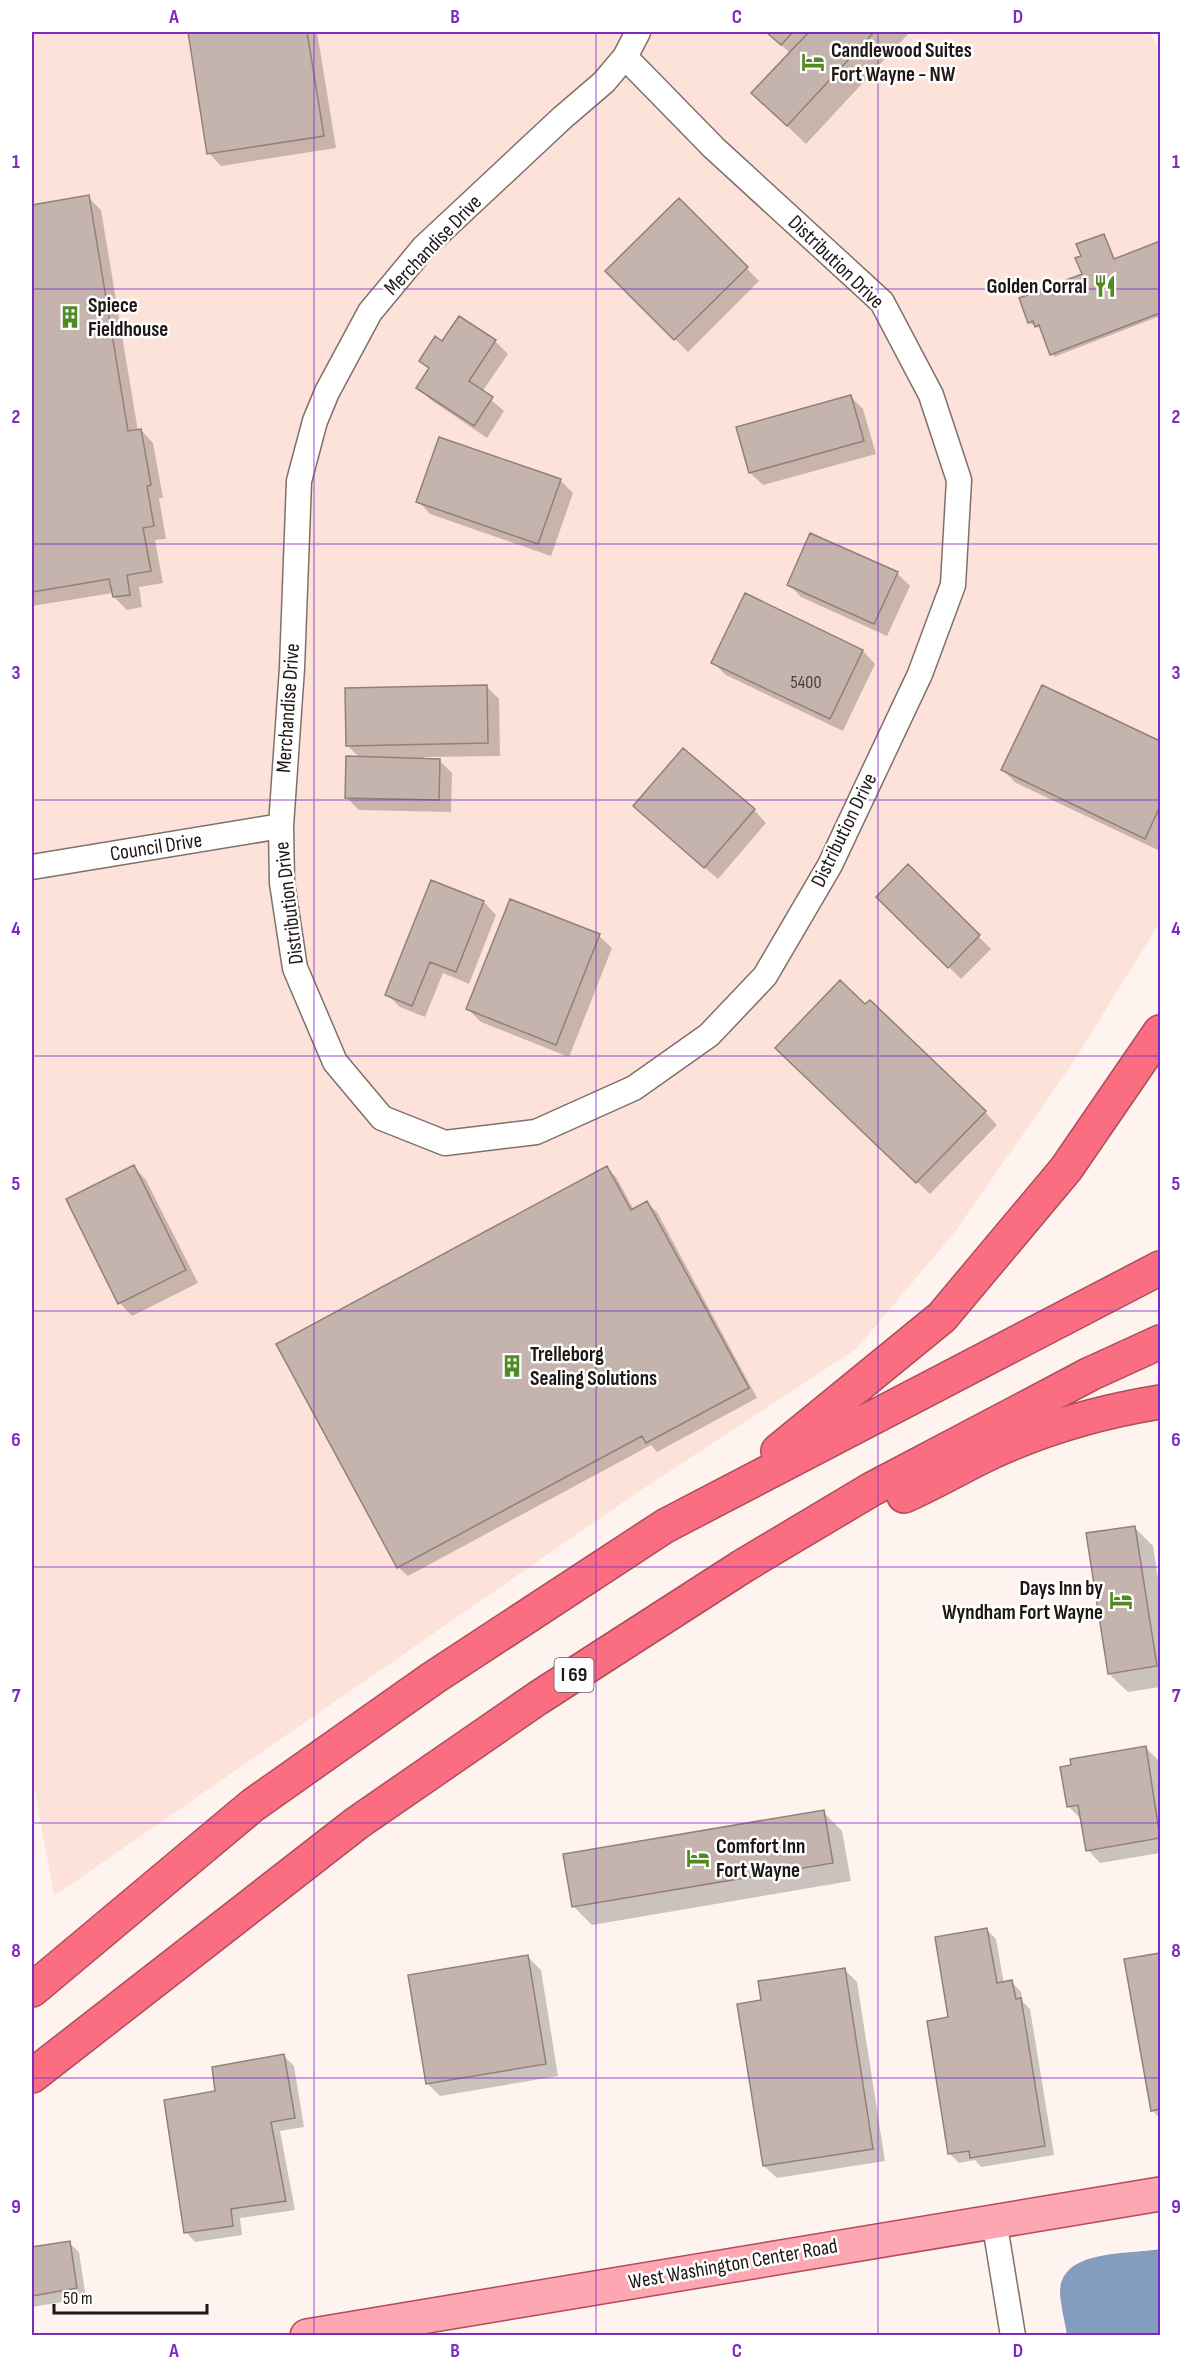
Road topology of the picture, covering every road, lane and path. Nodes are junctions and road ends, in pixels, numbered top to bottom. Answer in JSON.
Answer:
{"nodes":[{"id":1,"x":638,"y":32,"type":"edge"},
{"id":2,"x":625,"y":57,"type":"junction"},
{"id":3,"x":281,"y":826,"type":"junction"},
{"id":4,"x":32,"y":867,"type":"edge"},
{"id":5,"x":1161,"y":1032,"type":"edge"},
{"id":6,"x":1161,"y":1268,"type":"edge"},
{"id":7,"x":1161,"y":1342,"type":"edge"},
{"id":8,"x":1161,"y":1402,"type":"edge"},
{"id":9,"x":718,"y":1499,"type":"junction"},
{"id":10,"x":743,"y":1566,"type":"junction"},
{"id":11,"x":32,"y":1990,"type":"edge"},
{"id":12,"x":32,"y":2076,"type":"edge"},
{"id":13,"x":1161,"y":2194,"type":"edge"},
{"id":14,"x":994,"y":2220,"type":"junction"},
{"id":15,"x":307,"y":2336,"type":"edge"},
{"id":16,"x":1013,"y":2336,"type":"edge"}],
"edges":[{"from":1,"to":2,"type":"street","name":"Merchandise Drive"},
{"from":2,"to":3,"type":"street","name":"Merchandise Drive"},
{"from":2,"to":3,"type":"street","name":"Distribution Drive"},
{"from":3,"to":4,"type":"street","name":"Council Drive"},
{"from":5,"to":9,"type":"highway"},
{"from":6,"to":9,"type":"highway"},
{"from":7,"to":10,"type":"highway","number":"I 69"},
{"from":8,"to":10,"type":"highway"},
{"from":9,"to":11,"type":"highway"},
{"from":10,"to":12,"type":"highway","number":"I 69"},
{"from":13,"to":14,"type":"main road","name":"West Washington Center Road"},
{"from":14,"to":15,"type":"main road","name":"West Washington Center Road"},
{"from":14,"to":16,"type":"street"}]}
